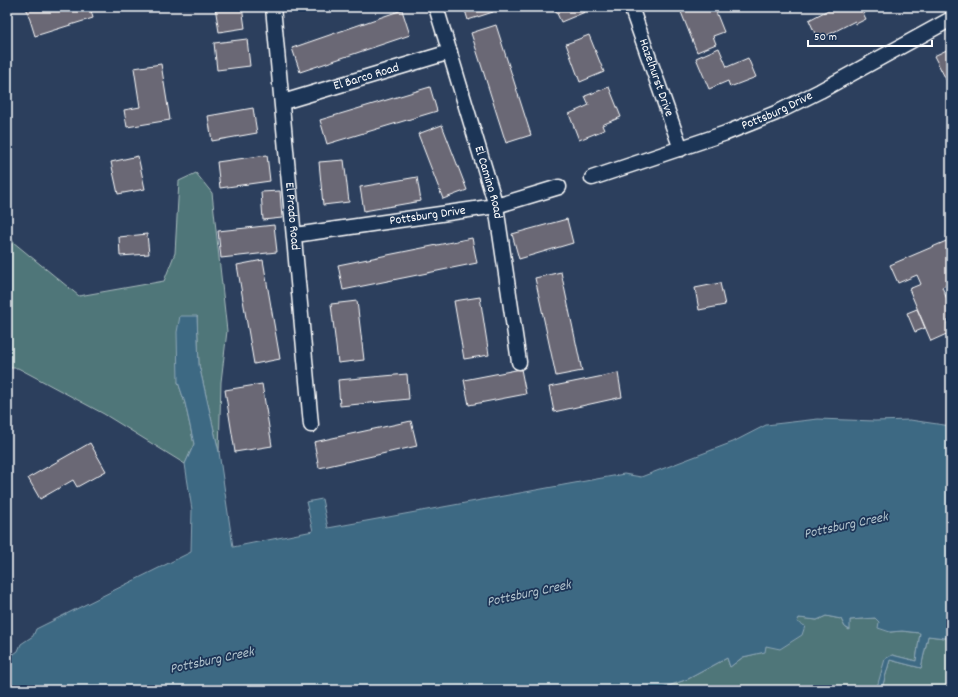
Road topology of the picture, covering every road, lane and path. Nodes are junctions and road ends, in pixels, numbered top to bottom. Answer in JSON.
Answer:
{"nodes":[{"id":1,"x":273,"y":7,"type":"edge"},
{"id":2,"x":436,"y":7,"type":"edge"},
{"id":3,"x":631,"y":7,"type":"edge"},
{"id":4,"x":951,"y":19,"type":"edge"},
{"id":5,"x":450,"y":52,"type":"junction"},
{"id":6,"x":283,"y":102,"type":"junction"},
{"id":7,"x":681,"y":149,"type":"junction"},
{"id":8,"x":592,"y":178,"type":"dead end"},
{"id":9,"x":559,"y":187,"type":"dead end"},
{"id":10,"x":496,"y":206,"type":"junction"},
{"id":11,"x":295,"y":235,"type":"junction"},
{"id":12,"x":519,"y":362,"type":"dead end"},
{"id":13,"x":311,"y":425,"type":"dead end"}],
"edges":[{"from":1,"to":6,"type":"street","name":"El Prado Road"},
{"from":2,"to":5,"type":"street","name":"El Camino Road"},
{"from":3,"to":7,"type":"street","name":"Hazelhurst Drive"},
{"from":4,"to":7,"type":"street","name":"Pottsburg Drive"},
{"from":5,"to":6,"type":"street","name":"El Barco Road"},
{"from":5,"to":10,"type":"street","name":"El Camino Road"},
{"from":6,"to":11,"type":"street","name":"El Prado Road"},
{"from":7,"to":8,"type":"street","name":"Pottsburg Drive"},
{"from":9,"to":10,"type":"street","name":"Pottsburg Drive"},
{"from":10,"to":11,"type":"street","name":"Pottsburg Drive"},
{"from":10,"to":12,"type":"street","name":"El Camino Road"},
{"from":11,"to":13,"type":"street","name":"El Prado Road"}]}
